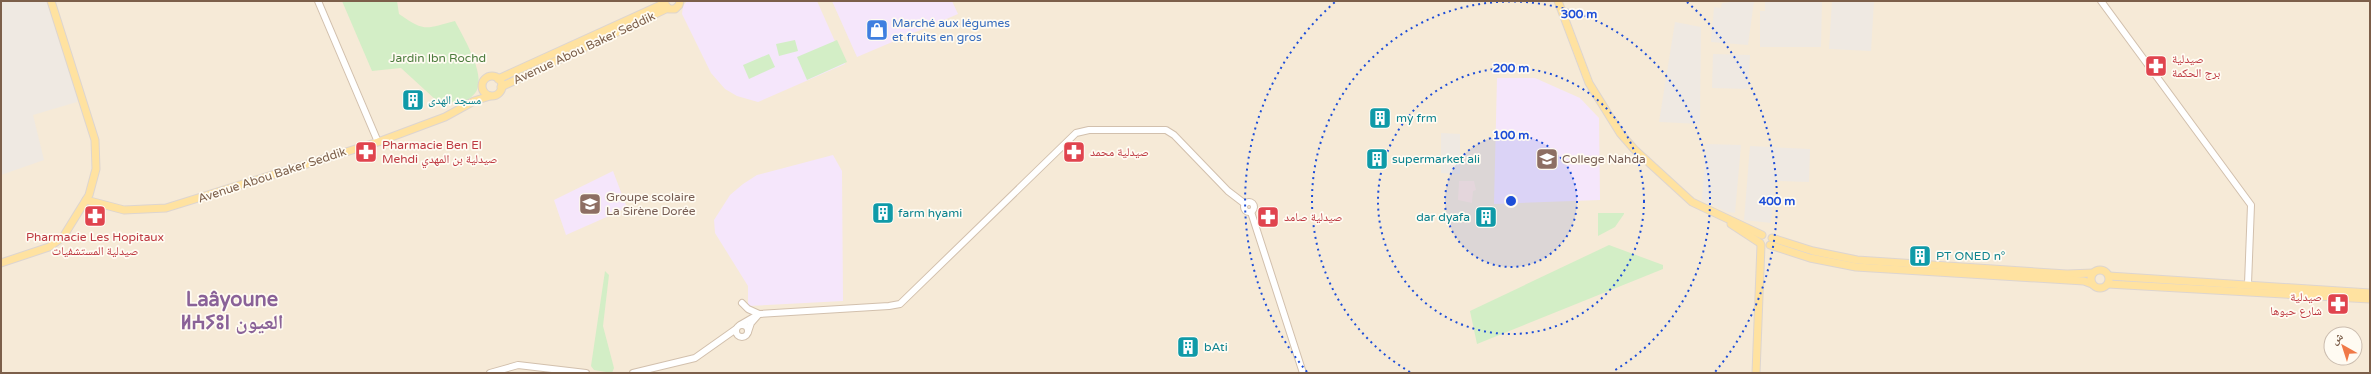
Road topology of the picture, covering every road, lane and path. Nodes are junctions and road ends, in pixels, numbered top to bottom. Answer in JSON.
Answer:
{"nodes":[{"id":1,"x":51,"y":1,"type":"edge"},
{"id":2,"x":318,"y":1,"type":"edge"},
{"id":3,"x":1558,"y":1,"type":"edge"},
{"id":4,"x":2101,"y":1,"type":"edge"},
{"id":5,"x":681,"y":2,"type":"edge"},
{"id":6,"x":666,"y":4,"type":"edge"},
{"id":7,"x":498,"y":79,"type":"junction"},
{"id":8,"x":482,"y":86,"type":"junction"},
{"id":9,"x":501,"y":87,"type":"junction"},
{"id":10,"x":490,"y":96,"type":"junction"},
{"id":11,"x":474,"y":101,"type":"junction"},
{"id":12,"x":378,"y":142,"type":"junction"},
{"id":13,"x":86,"y":200,"type":"junction"},
{"id":14,"x":1725,"y":218,"type":"junction"},
{"id":15,"x":1762,"y":235,"type":"junction"},
{"id":16,"x":1770,"y":243,"type":"junction"},
{"id":17,"x":1760,"y":244,"type":"junction"},
{"id":18,"x":1,"y":263,"type":"edge"},
{"id":19,"x":2093,"y":273,"type":"junction"},
{"id":20,"x":2109,"y":276,"type":"junction"},
{"id":21,"x":1760,"y":279,"type":"junction"},
{"id":22,"x":2092,"y":284,"type":"junction"},
{"id":23,"x":2108,"y":284,"type":"junction"},
{"id":24,"x":2248,"y":284,"type":"junction"},
{"id":25,"x":2370,"y":293,"type":"edge"},
{"id":26,"x":2370,"y":299,"type":"edge"},
{"id":27,"x":742,"y":303,"type":"dead end"},
{"id":28,"x":759,"y":314,"type":"junction"},
{"id":29,"x":738,"y":330,"type":"junction"},
{"id":30,"x":748,"y":332,"type":"junction"},
{"id":31,"x":490,"y":373,"type":"edge"},
{"id":32,"x":586,"y":373,"type":"edge"},
{"id":33,"x":633,"y":373,"type":"edge"},
{"id":34,"x":1303,"y":373,"type":"edge"},
{"id":35,"x":1756,"y":373,"type":"edge"}],
"edges":[{"from":1,"to":13,"type":"main road"},
{"from":2,"to":12,"type":"street"},
{"from":3,"to":14,"type":"main road"},
{"from":4,"to":24,"type":"street"},
{"from":5,"to":6,"type":"main road"},
{"from":6,"to":7,"type":"main road","name":"Avenue Abou Baker Seddik"},
{"from":6,"to":9,"type":"main road","name":"Avenue Abou Baker Seddik"},
{"from":7,"to":8,"type":"main road"},
{"from":7,"to":9,"type":"main road"},
{"from":8,"to":10,"type":"main road"},
{"from":8,"to":11,"type":"main road"},
{"from":9,"to":10,"type":"main road"},
{"from":10,"to":11,"type":"main road","name":"Avenue Abou Baker Seddik"},
{"from":11,"to":12,"type":"main road","name":"Avenue Abou Baker Seddik"},
{"from":12,"to":13,"type":"main road","name":"Avenue Abou Baker Seddik"},
{"from":13,"to":18,"type":"main road"},
{"from":14,"to":15,"type":"main road"},
{"from":14,"to":17,"type":"main road"},
{"from":15,"to":16,"type":"main road"},
{"from":15,"to":17,"type":"main road"},
{"from":16,"to":17,"type":"main road"},
{"from":16,"to":19,"type":"main road"},
{"from":16,"to":21,"type":"main road"},
{"from":16,"to":22,"type":"main road"},
{"from":17,"to":21,"type":"main road"},
{"from":19,"to":20,"type":"main road"},
{"from":19,"to":22,"type":"main road"},
{"from":20,"to":23,"type":"main road"},
{"from":20,"to":24,"type":"main road"},
{"from":21,"to":35,"type":"main road"},
{"from":22,"to":23,"type":"main road"},
{"from":23,"to":26,"type":"main road"},
{"from":24,"to":25,"type":"main road"},
{"from":27,"to":28,"type":"street"},
{"from":28,"to":29,"type":"street"},
{"from":28,"to":30,"type":"street"},
{"from":28,"to":34,"type":"street"},
{"from":29,"to":30,"type":"street"},
{"from":29,"to":30,"type":"street"},
{"from":29,"to":33,"type":"street"},
{"from":31,"to":32,"type":"street"}]}
